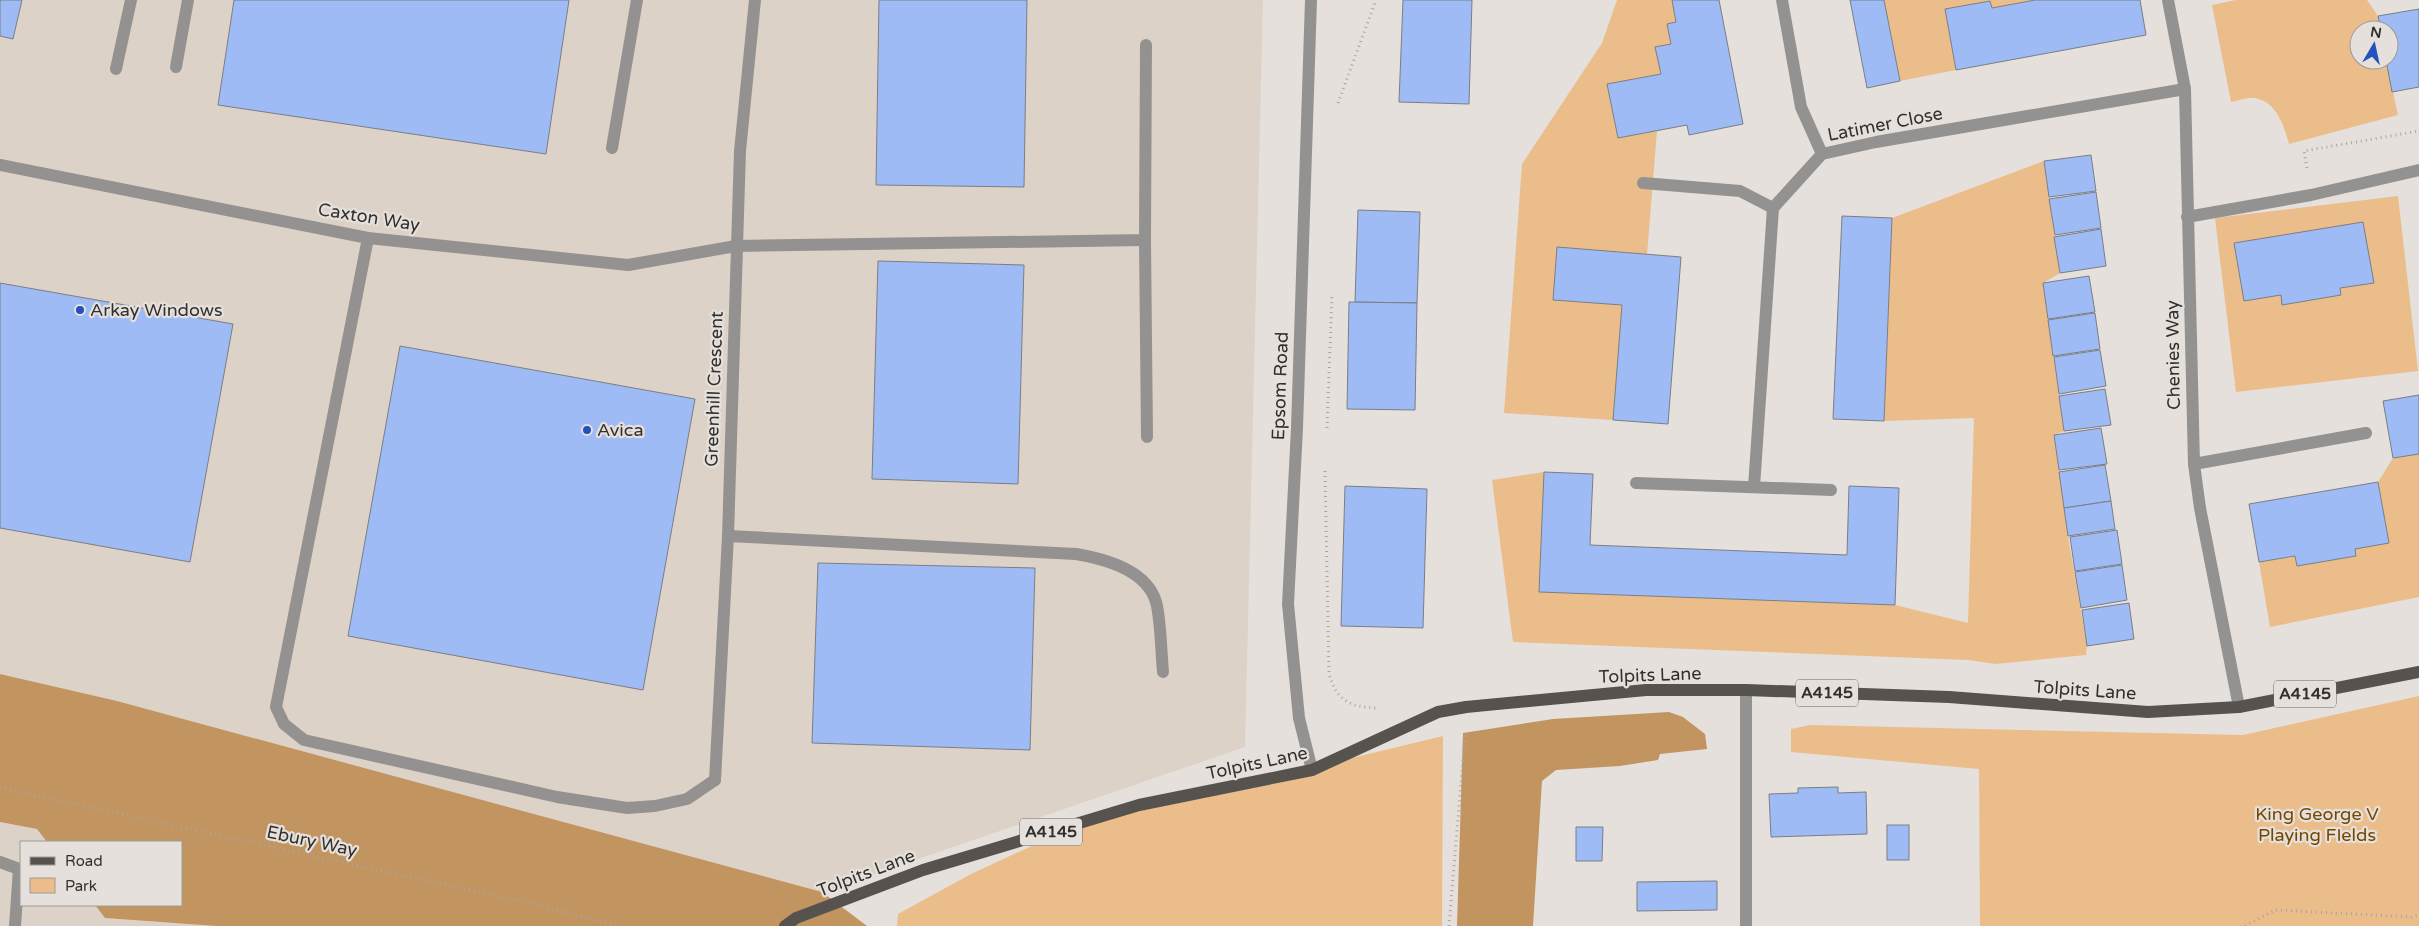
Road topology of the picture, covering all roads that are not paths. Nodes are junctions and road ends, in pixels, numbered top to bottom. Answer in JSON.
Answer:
{"nodes":[{"id":1,"x":131,"y":0,"type":"edge"},
{"id":2,"x":188,"y":0,"type":"edge"},
{"id":3,"x":637,"y":0,"type":"edge"},
{"id":4,"x":755,"y":0,"type":"edge"},
{"id":5,"x":1311,"y":0,"type":"edge"},
{"id":6,"x":1782,"y":0,"type":"edge"},
{"id":7,"x":2168,"y":0,"type":"edge"},
{"id":8,"x":1146,"y":45,"type":"dead end"},
{"id":9,"x":176,"y":68,"type":"dead end"},
{"id":10,"x":116,"y":69,"type":"dead end"},
{"id":11,"x":2185,"y":88,"type":"junction"},
{"id":12,"x":612,"y":148,"type":"dead end"},
{"id":13,"x":1822,"y":154,"type":"junction"},
{"id":14,"x":0,"y":165,"type":"edge"},
{"id":15,"x":2419,"y":170,"type":"edge"},
{"id":16,"x":1642,"y":183,"type":"dead end"},
{"id":17,"x":1773,"y":208,"type":"junction"},
{"id":18,"x":2187,"y":217,"type":"junction"},
{"id":19,"x":368,"y":238,"type":"junction"},
{"id":20,"x":1145,"y":240,"type":"junction"},
{"id":21,"x":736,"y":246,"type":"junction"},
{"id":22,"x":2366,"y":433,"type":"dead end"},
{"id":23,"x":1148,"y":437,"type":"dead end"},
{"id":24,"x":2194,"y":464,"type":"junction"},
{"id":25,"x":1636,"y":484,"type":"dead end"},
{"id":26,"x":1754,"y":487,"type":"junction"},
{"id":27,"x":1831,"y":490,"type":"dead end"},
{"id":28,"x":728,"y":536,"type":"junction"},
{"id":29,"x":1163,"y":672,"type":"dead end"},
{"id":30,"x":2419,"y":672,"type":"edge"},
{"id":31,"x":1746,"y":690,"type":"junction"},
{"id":32,"x":2239,"y":707,"type":"junction"},
{"id":33,"x":1312,"y":770,"type":"junction"},
{"id":34,"x":0,"y":862,"type":"edge"},
{"id":35,"x":14,"y":926,"type":"edge"},
{"id":36,"x":785,"y":926,"type":"edge"},
{"id":37,"x":1746,"y":926,"type":"edge"}],
"edges":[{"from":1,"to":10,"type":"street"},
{"from":2,"to":9,"type":"street"},
{"from":3,"to":12,"type":"street"},
{"from":4,"to":21,"type":"street","name":"Greenhill Crescent"},
{"from":5,"to":33,"type":"street","name":"Epsom Road"},
{"from":6,"to":13,"type":"street"},
{"from":7,"to":11,"type":"street","name":"Chenies Way"},
{"from":8,"to":20,"type":"street"},
{"from":11,"to":13,"type":"street","name":"Latimer Close"},
{"from":11,"to":18,"type":"street","name":"Chenies Way"},
{"from":13,"to":17,"type":"street","name":"Latimer Close"},
{"from":14,"to":19,"type":"street","name":"Caxton Way"},
{"from":15,"to":18,"type":"street"},
{"from":16,"to":17,"type":"street"},
{"from":17,"to":26,"type":"street"},
{"from":18,"to":24,"type":"street","name":"Chenies Way"},
{"from":19,"to":21,"type":"street","name":"Caxton Way"},
{"from":19,"to":28,"type":"street","name":"Greenhill Crescent"},
{"from":20,"to":21,"type":"street","name":"Caxton Way"},
{"from":20,"to":23,"type":"street"},
{"from":21,"to":28,"type":"street","name":"Greenhill Crescent"},
{"from":22,"to":24,"type":"street"},
{"from":24,"to":32,"type":"street","name":"Chenies Way"},
{"from":25,"to":26,"type":"street"},
{"from":26,"to":27,"type":"street"},
{"from":28,"to":29,"type":"street"},
{"from":30,"to":32,"type":"main road","name":"Tolpits Lane","number":"A4145"},
{"from":31,"to":32,"type":"main road","name":"Tolpits Lane","number":"A4145"},
{"from":31,"to":33,"type":"main road","name":"Tolpits Lane","number":"A4145"},
{"from":31,"to":37,"type":"street"},
{"from":33,"to":36,"type":"main road","name":"Tolpits Lane","number":"A4145"},
{"from":34,"to":35,"type":"street"}]}
